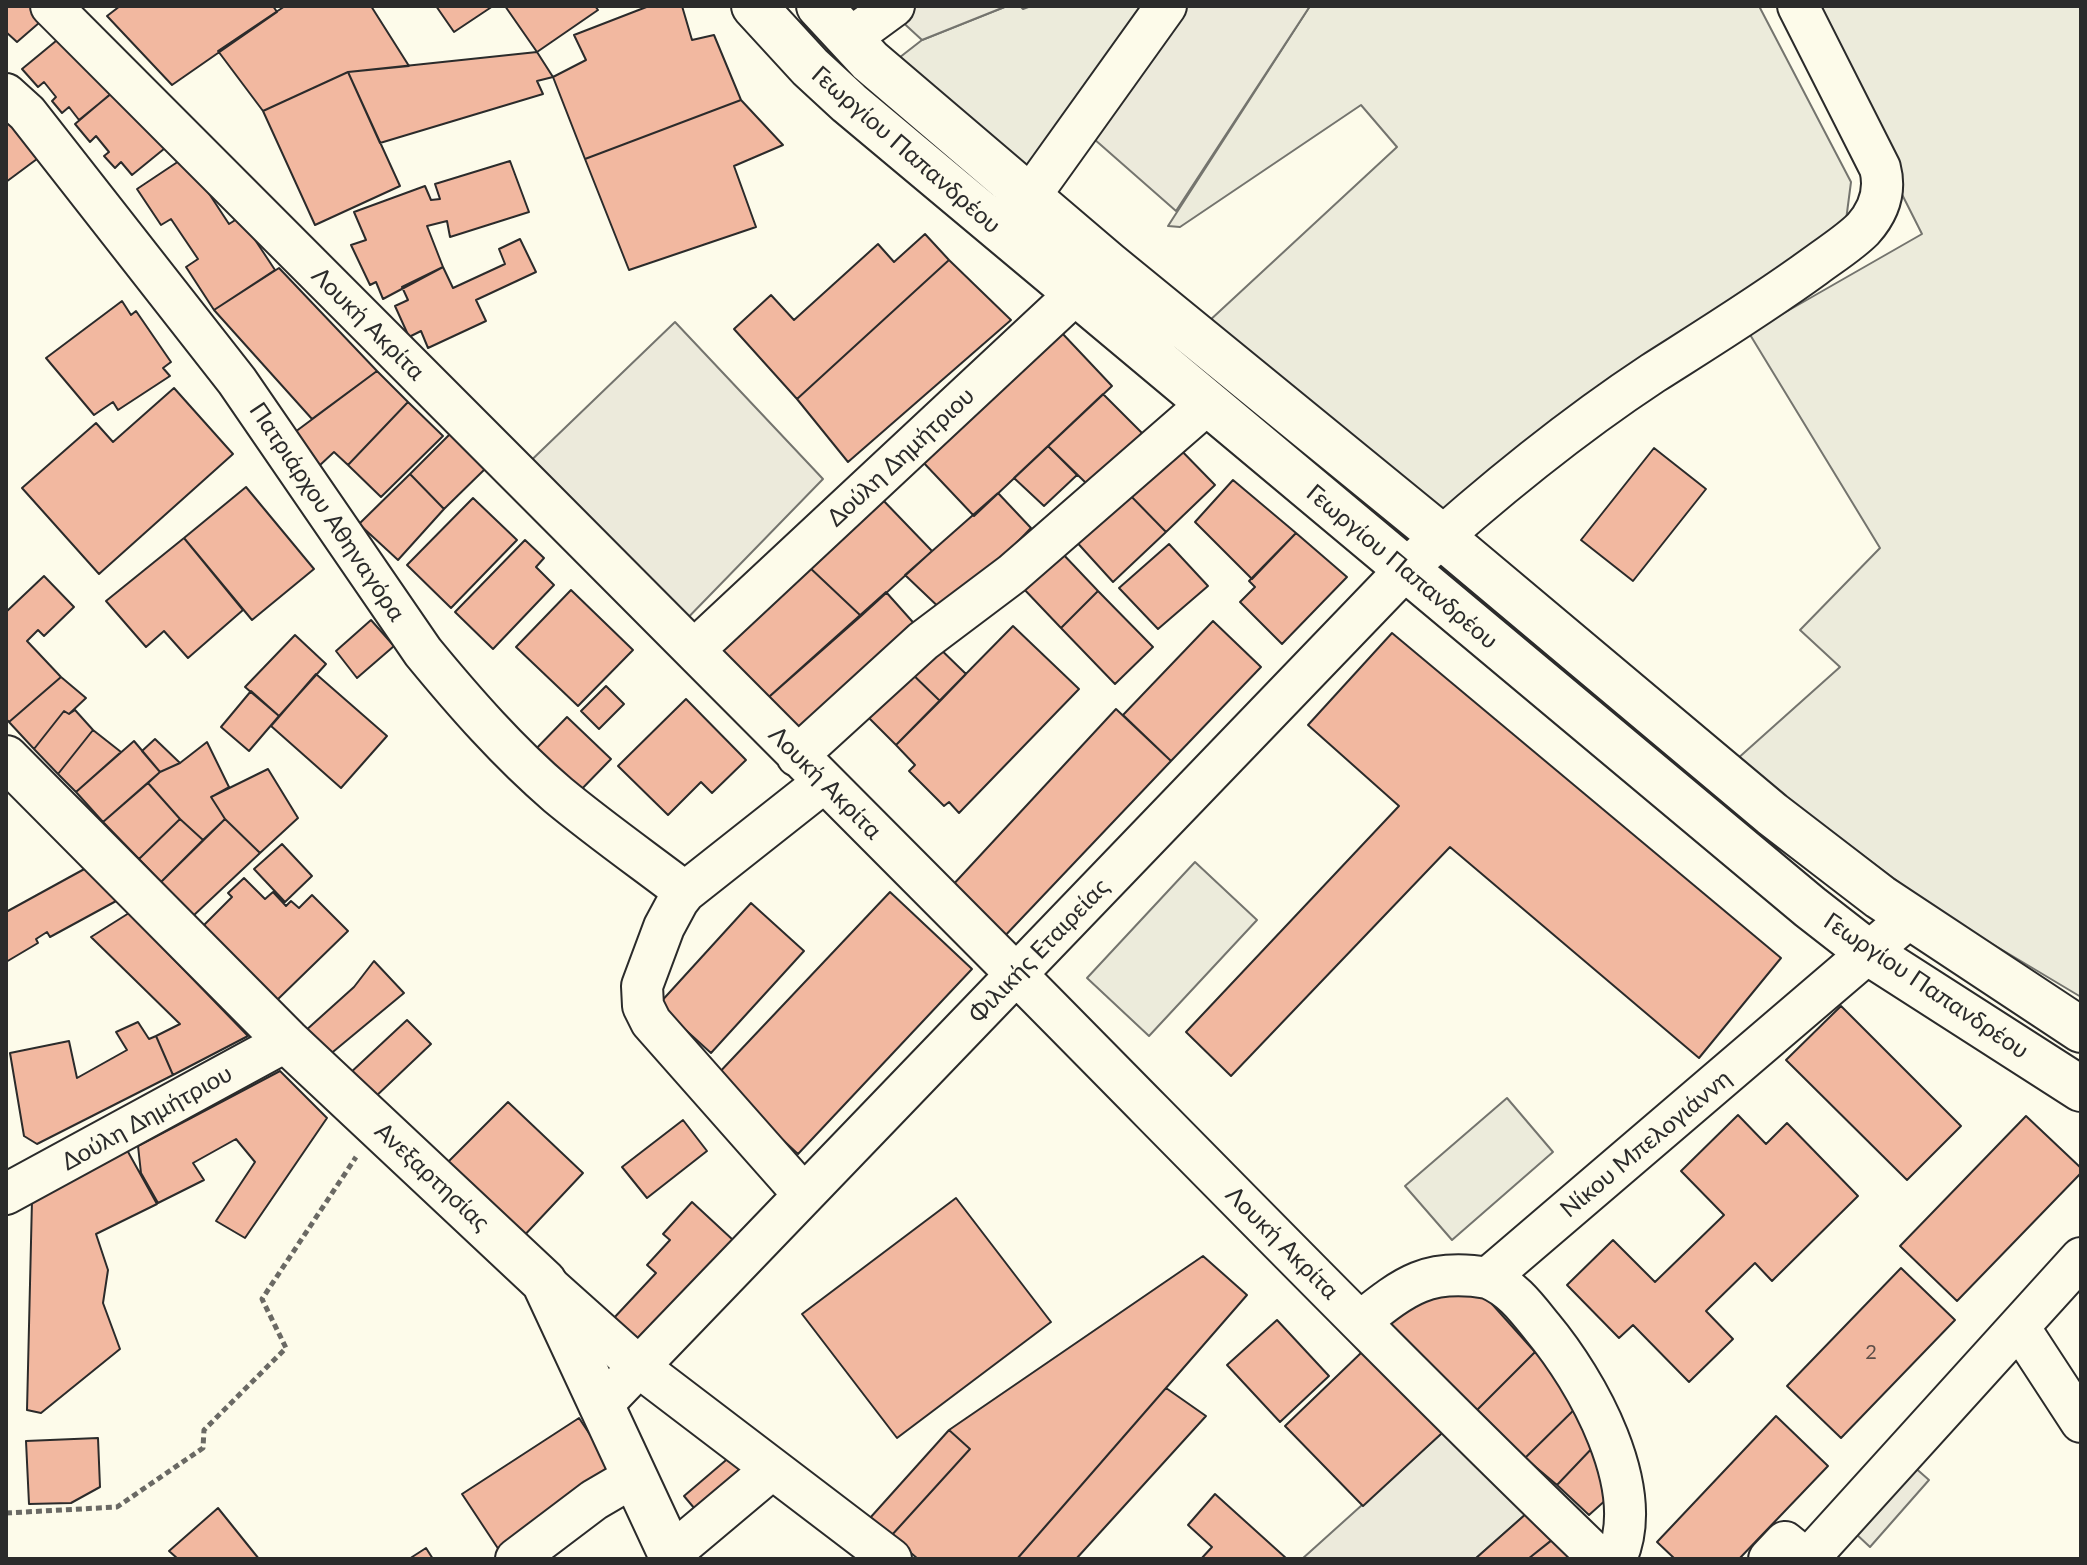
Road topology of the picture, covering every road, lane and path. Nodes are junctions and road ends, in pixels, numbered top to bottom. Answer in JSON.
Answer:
{"nodes":[{"id":1,"x":51,"y":6,"type":"edge"},
{"id":2,"x":754,"y":6,"type":"edge"},
{"id":3,"x":819,"y":6,"type":"edge"},
{"id":4,"x":894,"y":6,"type":"edge"},
{"id":5,"x":1166,"y":6,"type":"edge"},
{"id":6,"x":1798,"y":6,"type":"edge"},
{"id":7,"x":849,"y":39,"type":"junction"},
{"id":8,"x":6,"y":94,"type":"edge"},
{"id":9,"x":1030,"y":196,"type":"junction"},
{"id":10,"x":1108,"y":264,"type":"junction"},
{"id":11,"x":1076,"y":295,"type":"junction"},
{"id":12,"x":1206,"y":405,"type":"junction"},
{"id":13,"x":1441,"y":536,"type":"junction"},
{"id":14,"x":1406,"y":569,"type":"junction"},
{"id":15,"x":694,"y":650,"type":"junction"},
{"id":16,"x":6,"y":758,"type":"edge"},
{"id":17,"x":810,"y":769,"type":"junction"},
{"id":18,"x":685,"y":892,"type":"junction"},
{"id":19,"x":1910,"y":917,"type":"junction"},
{"id":20,"x":1869,"y":953,"type":"junction"},
{"id":21,"x":1016,"y":974,"type":"junction"},
{"id":22,"x":2081,"y":1030,"type":"edge"},
{"id":23,"x":287,"y":1041,"type":"junction"},
{"id":24,"x":2081,"y":1089,"type":"edge"},
{"id":25,"x":376,"y":1126,"type":"junction"},
{"id":26,"x":6,"y":1194,"type":"edge"},
{"id":27,"x":804,"y":1195,"type":"junction"},
{"id":28,"x":2081,"y":1258,"type":"edge"},
{"id":29,"x":1488,"y":1278,"type":"junction"},
{"id":30,"x":544,"y":1282,"type":"junction"},
{"id":31,"x":1361,"y":1321,"type":"junction"},
{"id":32,"x":2019,"y":1327,"type":"junction"},
{"id":33,"x":639,"y":1367,"type":"junction"},
{"id":34,"x":601,"y":1406,"type":"junction"},
{"id":35,"x":2081,"y":1422,"type":"edge"},
{"id":36,"x":771,"y":1470,"type":"junction"},
{"id":37,"x":635,"y":1476,"type":"junction"},
{"id":38,"x":6,"y":1513,"type":"edge"},
{"id":39,"x":672,"y":1557,"type":"edge"},
{"id":40,"x":516,"y":1559,"type":"edge"},
{"id":41,"x":891,"y":1559,"type":"edge"},
{"id":42,"x":1600,"y":1559,"type":"edge"},
{"id":43,"x":1616,"y":1559,"type":"edge"},
{"id":44,"x":1769,"y":1559,"type":"edge"},
{"id":45,"x":1807,"y":1559,"type":"edge"}],
"edges":[{"from":1,"to":15,"type":"street","name":"Λουκή Ακρίτα"},
{"from":2,"to":11,"type":"main road","name":"Γεωργίου Παπανδρέου"},
{"from":3,"to":7,"type":"main road","name":"Γεωργίου Παπανδρέου"},
{"from":4,"to":7,"type":"street"},
{"from":5,"to":9,"type":"street"},
{"from":6,"to":13,"type":"street","name":"Φιλικής Εταιρείας"},
{"from":7,"to":9,"type":"main road","name":"Γεωργίου Παπανδρέου"},
{"from":8,"to":18,"type":"street","name":"Πατριάρχου Αθηναγόρα"},
{"from":9,"to":10,"type":"main road","name":"Γεωργίου Παπανδρέου"},
{"from":10,"to":11,"type":"street","name":"Δούλη Δημήτριου"},
{"from":10,"to":13,"type":"main road","name":"Γεωργίου Παπανδρέου"},
{"from":11,"to":12,"type":"main road","name":"Γεωργίου Παπανδρέου"},
{"from":11,"to":15,"type":"street","name":"Δούλη Δημήτριου"},
{"from":12,"to":14,"type":"main road","name":"Γεωργίου Παπανδρέου"},
{"from":12,"to":17,"type":"street"},
{"from":13,"to":14,"type":"street","name":"Φιλικής Εταιρείας"},
{"from":13,"to":19,"type":"main road","name":"Γεωργίου Παπανδρέου"},
{"from":14,"to":20,"type":"main road","name":"Γεωργίου Παπανδρέου"},
{"from":14,"to":21,"type":"street","name":"Φιλικής Εταιρείας"},
{"from":15,"to":17,"type":"street","name":"Λουκή Ακρίτα"},
{"from":16,"to":23,"type":"main road","name":"Ανεξαρτησίας"},
{"from":17,"to":18,"type":"street"},
{"from":17,"to":21,"type":"street","name":"Λουκή Ακρίτα"},
{"from":18,"to":27,"type":"street"},
{"from":19,"to":20,"type":"street","name":"Νίκου Μπελογιάννη"},
{"from":19,"to":22,"type":"main road","name":"Γεωργίου Παπανδρέου"},
{"from":20,"to":24,"type":"main road","name":"Γεωργίου Παπανδρέου"},
{"from":20,"to":29,"type":"street","name":"Νίκου Μπελογιάννη"},
{"from":21,"to":27,"type":"street","name":"Φιλικής Εταιρείας"},
{"from":21,"to":31,"type":"street","name":"Λουκή Ακρίτα"},
{"from":23,"to":25,"type":"main road","name":"Ανεξαρτησίας"},
{"from":23,"to":26,"type":"street","name":"Δούλη Δημήτριου"},
{"from":25,"to":30,"type":"main road","name":"Ανεξαρτησίας"},
{"from":25,"to":38,"type":"path"},
{"from":27,"to":33,"type":"street","name":"Φιλικής Εταιρείας"},
{"from":28,"to":32,"type":"street"},
{"from":29,"to":31,"type":"street"},
{"from":29,"to":43,"type":"street"},
{"from":30,"to":33,"type":"street","name":"Ανεξαρτησίας"},
{"from":30,"to":34,"type":"main road"},
{"from":31,"to":42,"type":"street","name":"Λουκή Ακρίτα"},
{"from":32,"to":35,"type":"street"},
{"from":32,"to":45,"type":"street"},
{"from":33,"to":34,"type":"street","name":"Φιλικής Εταιρείας"},
{"from":33,"to":36,"type":"street","name":"Ανεξαρτησίας"},
{"from":34,"to":37,"type":"main road"},
{"from":36,"to":39,"type":"street"},
{"from":36,"to":41,"type":"street","name":"Ανεξαρτησίας"},
{"from":37,"to":39,"type":"main road"},
{"from":37,"to":40,"type":"street"},
{"from":44,"to":45,"type":"street"}]}
